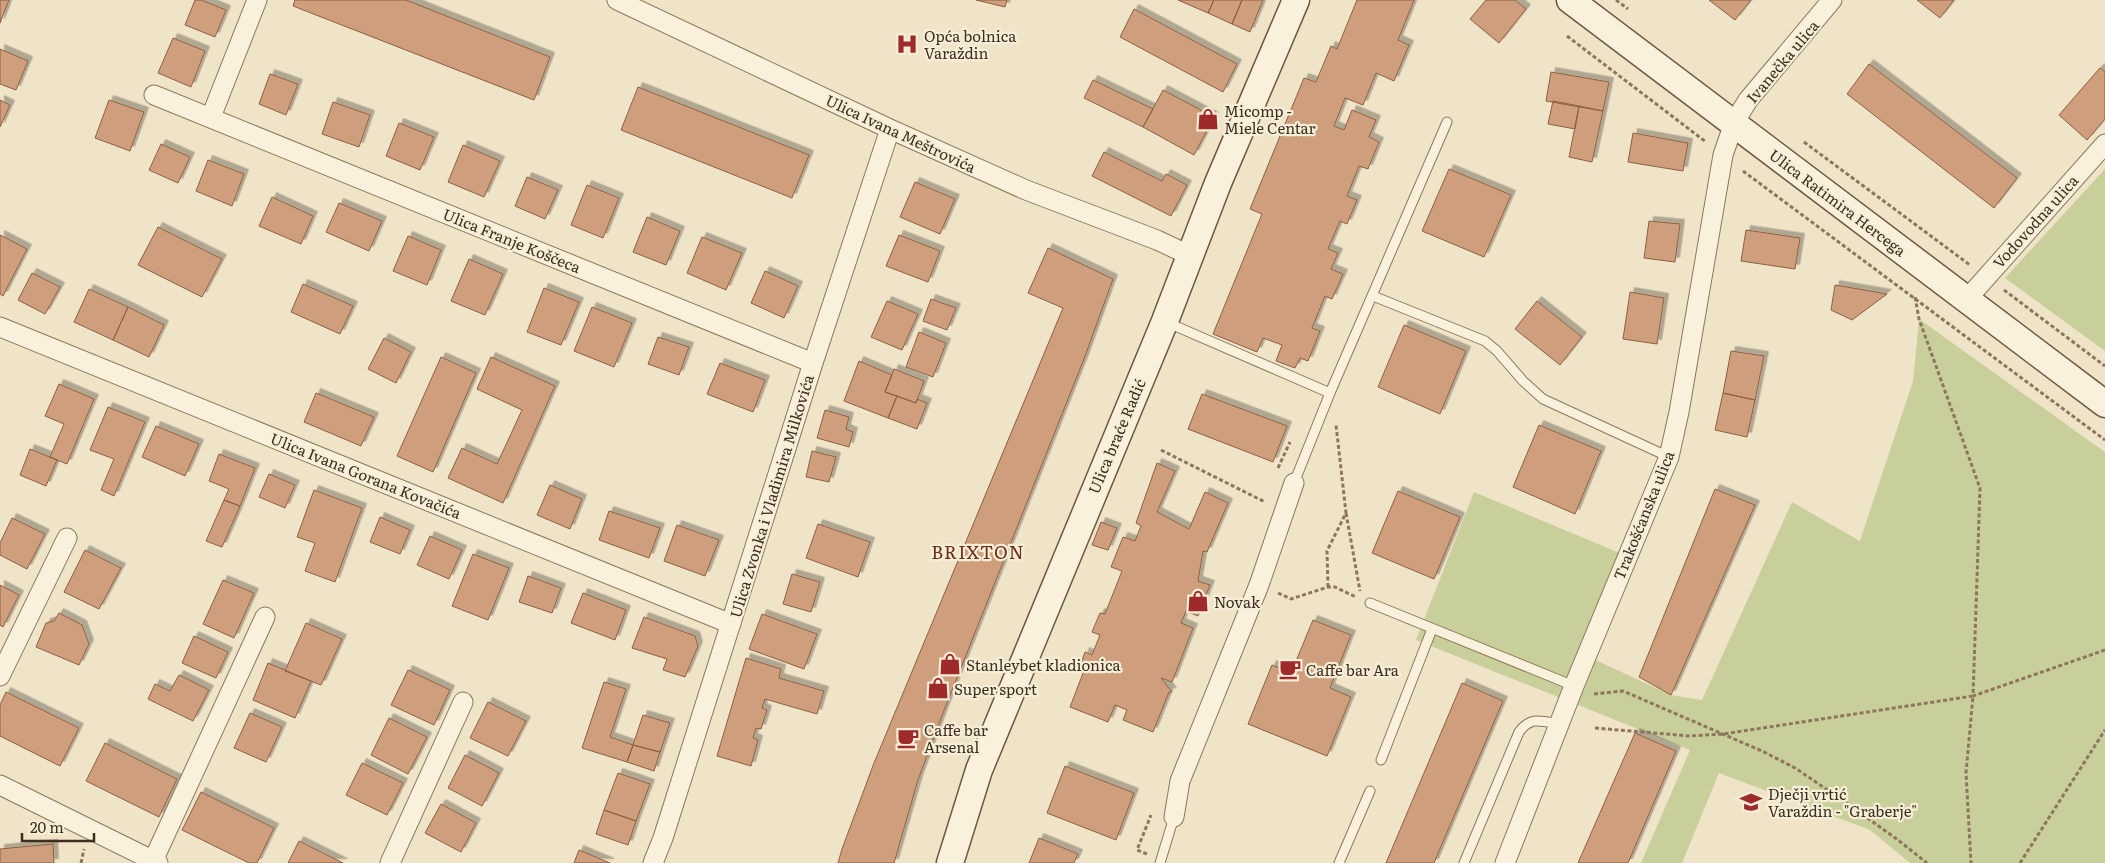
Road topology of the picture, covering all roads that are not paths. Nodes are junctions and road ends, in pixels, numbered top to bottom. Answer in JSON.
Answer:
{"nodes":[{"id":1,"x":257,"y":0,"type":"edge"},
{"id":2,"x":619,"y":0,"type":"edge"},
{"id":3,"x":1570,"y":0,"type":"edge"},
{"id":4,"x":1832,"y":0,"type":"edge"},
{"id":5,"x":1296,"y":4,"type":"edge"},
{"id":6,"x":154,"y":95,"type":"dead end"},
{"id":7,"x":211,"y":117,"type":"junction"},
{"id":8,"x":1447,"y":122,"type":"dead end"},
{"id":9,"x":1734,"y":123,"type":"junction"},
{"id":10,"x":890,"y":129,"type":"junction"},
{"id":11,"x":2105,"y":144,"type":"edge"},
{"id":12,"x":1189,"y":255,"type":"junction"},
{"id":13,"x":1373,"y":296,"type":"junction"},
{"id":14,"x":1967,"y":299,"type":"junction"},
{"id":15,"x":1165,"y":321,"type":"junction"},
{"id":16,"x":0,"y":327,"type":"edge"},
{"id":17,"x":813,"y":363,"type":"junction"},
{"id":18,"x":1330,"y":393,"type":"junction"},
{"id":19,"x":2105,"y":404,"type":"edge"},
{"id":20,"x":1669,"y":457,"type":"junction"},
{"id":21,"x":1294,"y":483,"type":"joint"},
{"id":22,"x":67,"y":538,"type":"dead end"},
{"id":23,"x":1370,"y":603,"type":"dead end"},
{"id":24,"x":265,"y":617,"type":"dead end"},
{"id":25,"x":731,"y":624,"type":"junction"},
{"id":26,"x":1432,"y":629,"type":"junction"},
{"id":27,"x":0,"y":676,"type":"edge"},
{"id":28,"x":1574,"y":686,"type":"junction"},
{"id":29,"x":463,"y":702,"type":"dead end"},
{"id":30,"x":1559,"y":724,"type":"junction"},
{"id":31,"x":1381,"y":760,"type":"dead end"},
{"id":32,"x":0,"y":785,"type":"edge"},
{"id":33,"x":1370,"y":791,"type":"dead end"},
{"id":34,"x":1174,"y":817,"type":"joint"},
{"id":35,"x":156,"y":862,"type":"edge"},
{"id":36,"x":390,"y":863,"type":"edge"},
{"id":37,"x":653,"y":863,"type":"edge"},
{"id":38,"x":950,"y":863,"type":"edge"},
{"id":39,"x":1160,"y":863,"type":"edge"},
{"id":40,"x":1339,"y":863,"type":"edge"},
{"id":41,"x":1464,"y":863,"type":"edge"},
{"id":42,"x":1505,"y":863,"type":"edge"}],
"edges":[{"from":1,"to":7,"type":"street"},
{"from":2,"to":10,"type":"street","name":"Ulica Ivana Meštrovića"},
{"from":3,"to":9,"type":"main road","name":"Ulica Ratimira Hercega"},
{"from":4,"to":9,"type":"street","name":"Ivanečka ulica"},
{"from":5,"to":12,"type":"main road","name":"Ulica braće Radić"},
{"from":6,"to":7,"type":"street","name":"Ulica Franje Koščeca"},
{"from":7,"to":17,"type":"street","name":"Ulica Franje Koščeca"},
{"from":8,"to":13,"type":"lane"},
{"from":9,"to":14,"type":"main road","name":"Ulica Ratimira Hercega"},
{"from":9,"to":20,"type":"street","name":"Trakošćanska ulica"},
{"from":10,"to":12,"type":"street","name":"Ulica Ivana Meštrovića"},
{"from":10,"to":17,"type":"street","name":"Ulica Zvonka i Vladimira Milkovića"},
{"from":11,"to":14,"type":"street","name":"Vodovodna ulica"},
{"from":12,"to":15,"type":"main road","name":"Ulica braće Radić"},
{"from":13,"to":18,"type":"lane"},
{"from":13,"to":20,"type":"lane"},
{"from":14,"to":19,"type":"main road","name":"Ulica Ratimira Hercega"},
{"from":15,"to":18,"type":"lane"},
{"from":15,"to":38,"type":"main road","name":"Ulica braće Radić"},
{"from":16,"to":25,"type":"street","name":"Ulica Ivana Gorana Kovačića"},
{"from":17,"to":25,"type":"street","name":"Ulica Zvonka i Vladimira Milkovića"},
{"from":18,"to":21,"type":"lane"},
{"from":20,"to":28,"type":"street","name":"Trakošćanska ulica"},
{"from":21,"to":34,"type":"street"},
{"from":22,"to":27,"type":"street"},
{"from":23,"to":26,"type":"lane"},
{"from":24,"to":35,"type":"street"},
{"from":25,"to":37,"type":"street","name":"Ulica Zvonka i Vladimira Milkovića"},
{"from":26,"to":28,"type":"lane"},
{"from":26,"to":31,"type":"lane"},
{"from":28,"to":30,"type":"street","name":"Trakošćanska ulica"},
{"from":29,"to":36,"type":"street"},
{"from":30,"to":41,"type":"lane"},
{"from":30,"to":42,"type":"street","name":"Trakošćanska ulica"},
{"from":32,"to":35,"type":"street"},
{"from":33,"to":40,"type":"lane"},
{"from":34,"to":39,"type":"lane"}]}
